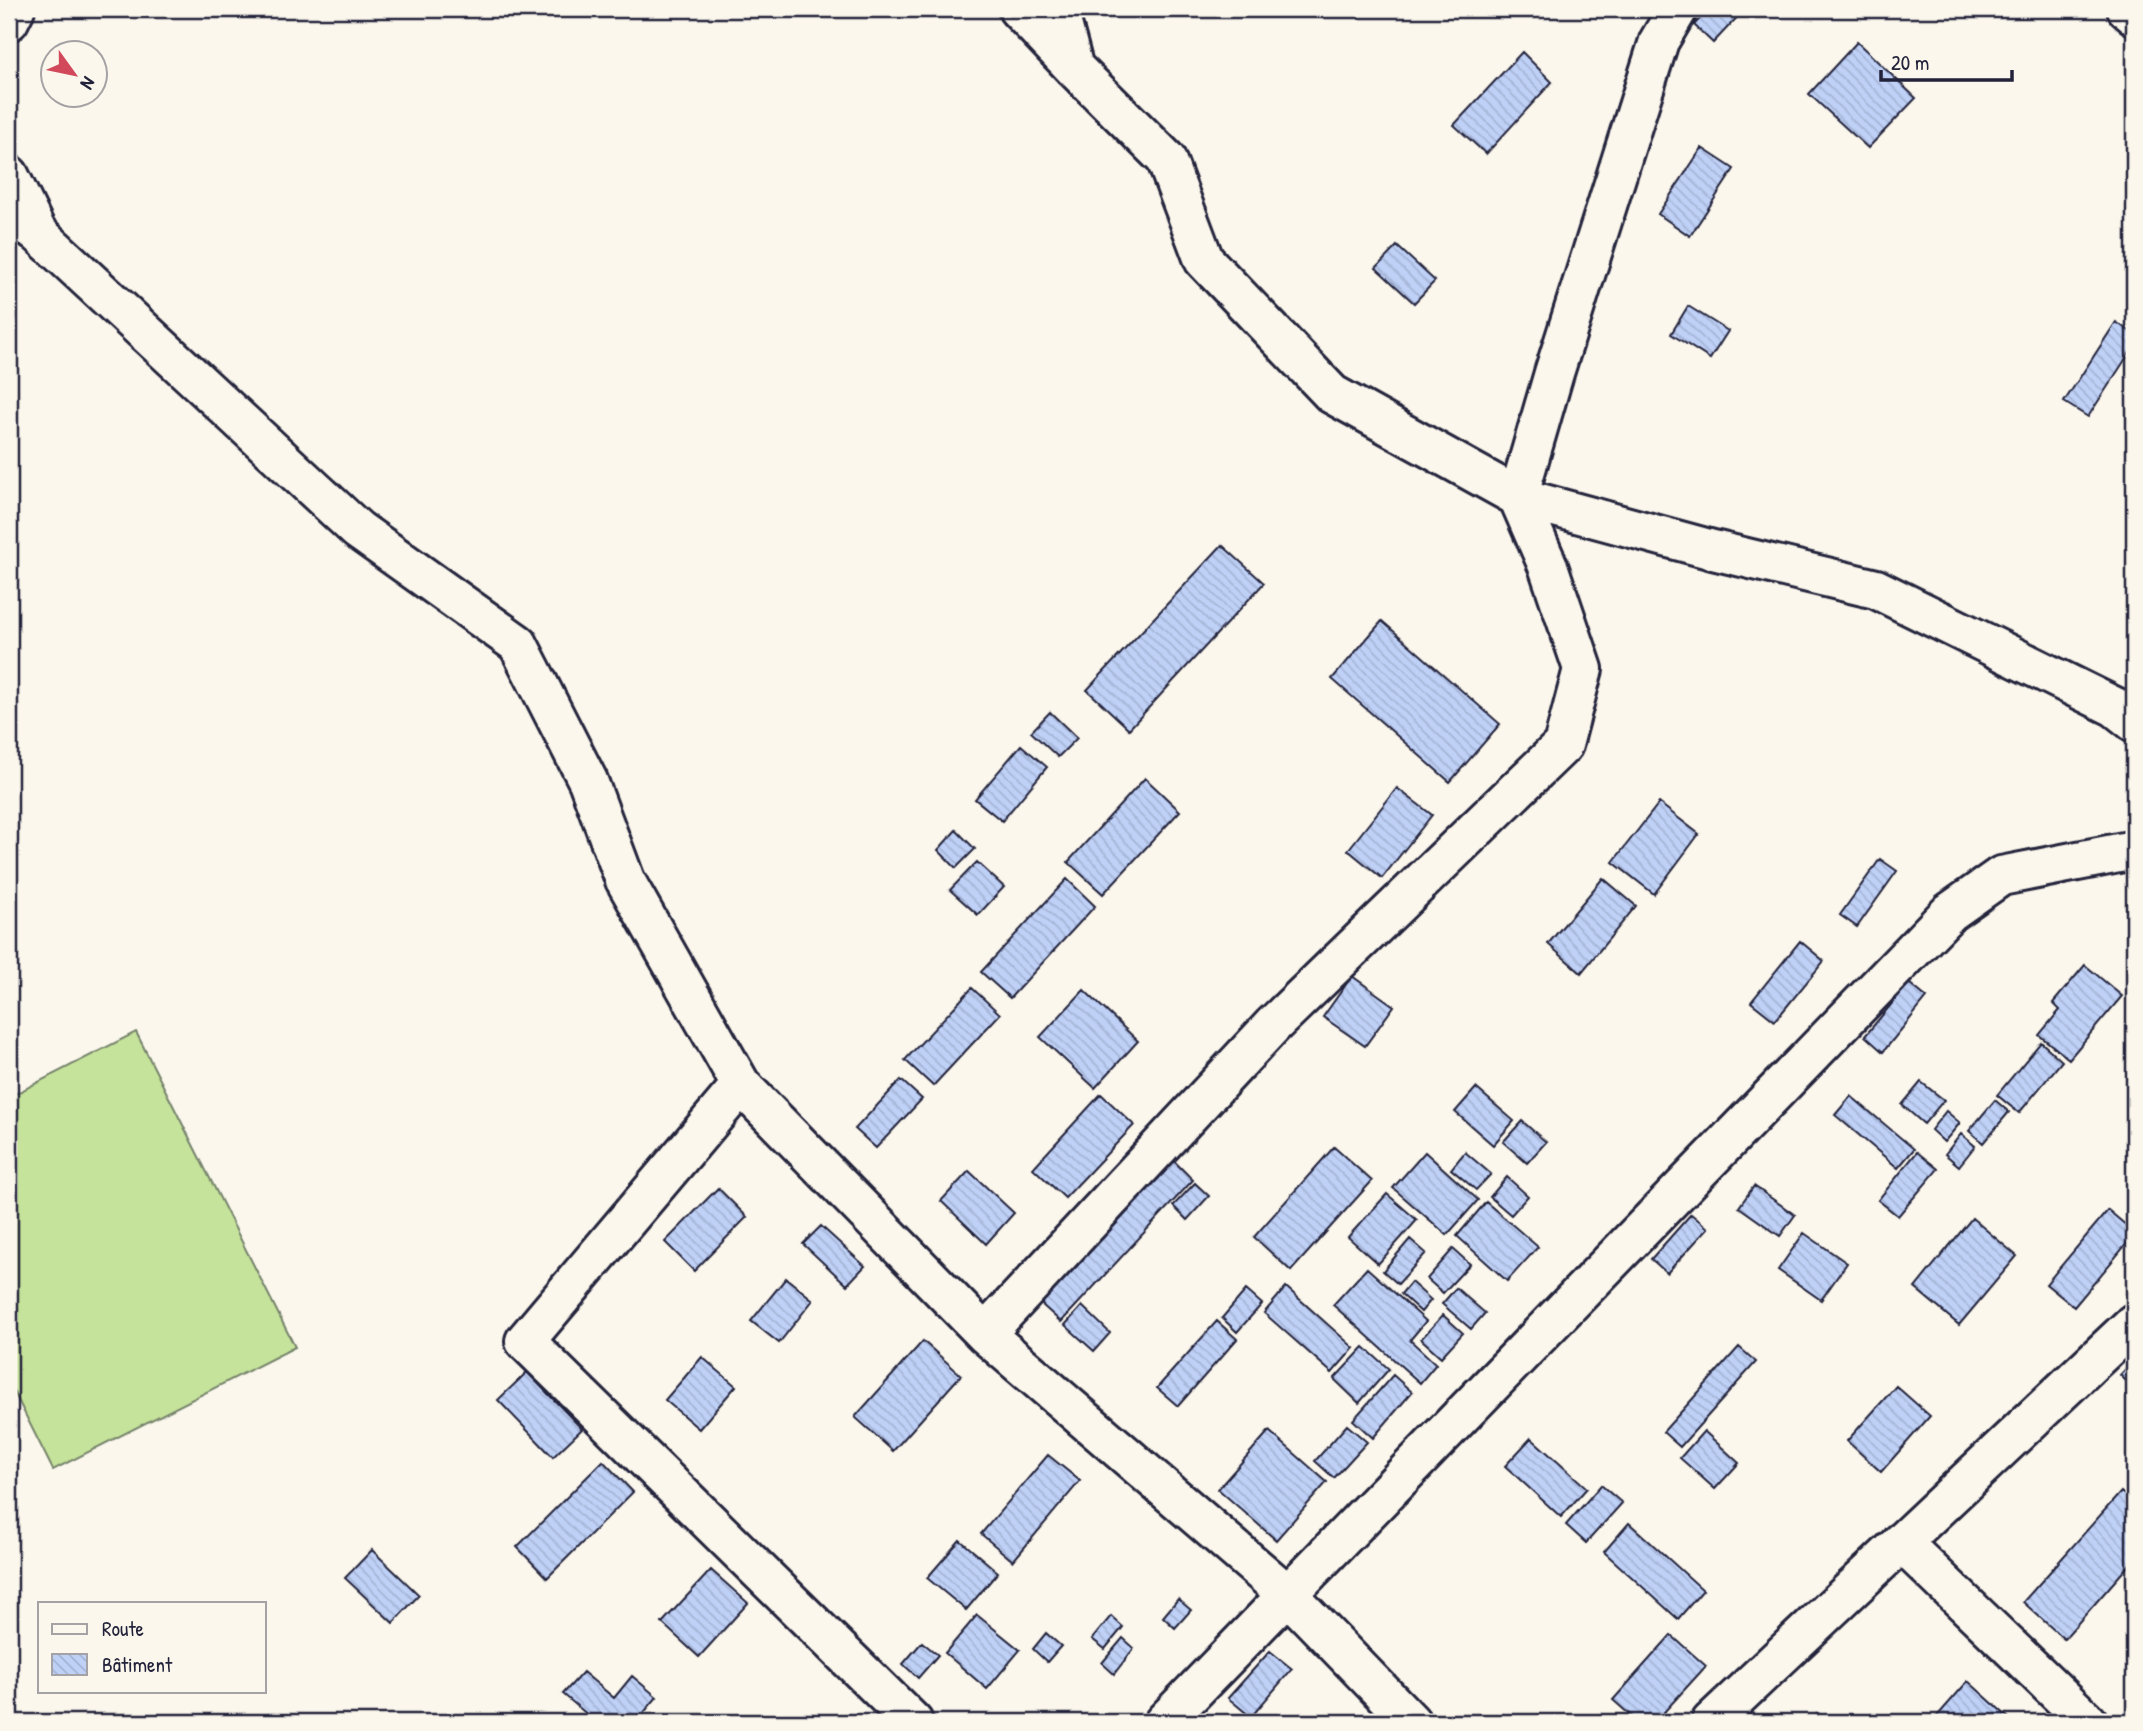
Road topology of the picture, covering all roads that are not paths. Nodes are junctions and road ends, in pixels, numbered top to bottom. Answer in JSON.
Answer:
{"nodes":[{"id":1,"x":16,"y":9,"type":"edge"},
{"id":2,"x":1018,"y":9,"type":"edge"},
{"id":3,"x":1058,"y":9,"type":"edge"},
{"id":4,"x":1678,"y":9,"type":"edge"},
{"id":5,"x":2127,"y":9,"type":"edge"},
{"id":6,"x":2134,"y":15,"type":"edge"},
{"id":7,"x":9,"y":21,"type":"edge"},
{"id":8,"x":1073,"y":67,"type":"junction"},
{"id":9,"x":9,"y":175,"type":"edge"},
{"id":10,"x":23,"y":222,"type":"edge"},
{"id":11,"x":1518,"y":497,"type":"junction"},
{"id":12,"x":2134,"y":722,"type":"edge"},
{"id":13,"x":2134,"y":850,"type":"edge"},
{"id":14,"x":741,"y":1085,"type":"junction"},
{"id":15,"x":2134,"y":1324,"type":"edge"},
{"id":16,"x":985,"y":1334,"type":"junction"},
{"id":17,"x":1901,"y":1542,"type":"junction"},
{"id":18,"x":1287,"y":1594,"type":"junction"},
{"id":19,"x":913,"y":1722,"type":"edge"},
{"id":20,"x":1164,"y":1722,"type":"edge"},
{"id":21,"x":1411,"y":1722,"type":"edge"},
{"id":22,"x":1711,"y":1722,"type":"edge"},
{"id":23,"x":2088,"y":1722,"type":"edge"}],
"edges":[{"from":1,"to":7,"type":"street"},
{"from":2,"to":8,"type":"street"},
{"from":3,"to":8,"type":"street"},
{"from":4,"to":11,"type":"street"},
{"from":5,"to":6,"type":"street"},
{"from":8,"to":11,"type":"street"},
{"from":9,"to":10,"type":"street"},
{"from":10,"to":14,"type":"street"},
{"from":11,"to":12,"type":"street"},
{"from":11,"to":16,"type":"street"},
{"from":13,"to":18,"type":"street"},
{"from":14,"to":16,"type":"street"},
{"from":14,"to":19,"type":"street"},
{"from":15,"to":17,"type":"street"},
{"from":16,"to":18,"type":"street"},
{"from":17,"to":22,"type":"street"},
{"from":17,"to":23,"type":"street"},
{"from":18,"to":20,"type":"street"},
{"from":18,"to":21,"type":"street"}]}
